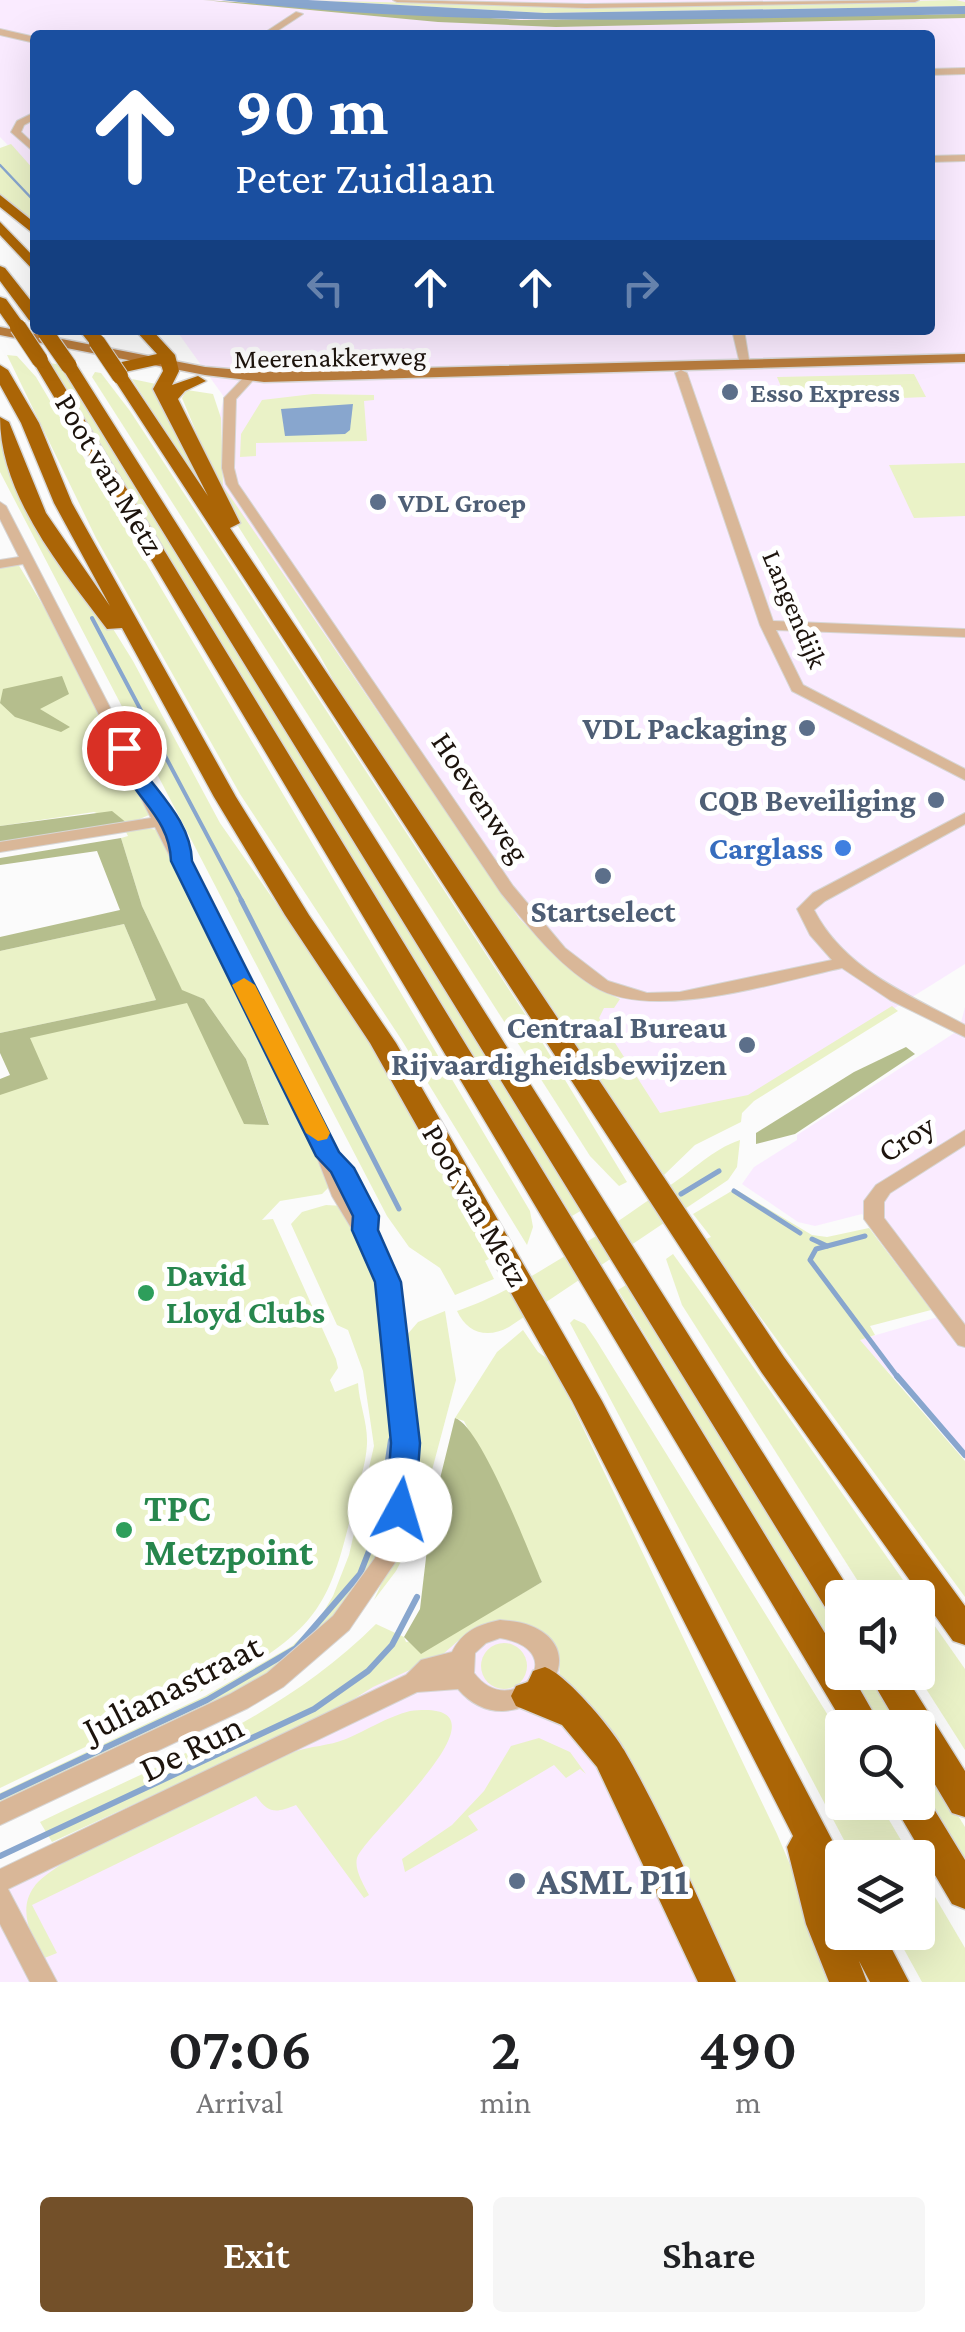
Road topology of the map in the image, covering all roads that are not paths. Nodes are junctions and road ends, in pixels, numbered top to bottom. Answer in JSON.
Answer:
{"nodes":[{"id":1,"x":397,"y":0,"type":"edge"},
{"id":2,"x":916,"y":0,"type":"edge"},
{"id":3,"x":299,"y":14,"type":"dead end"},
{"id":4,"x":272,"y":30,"type":"edge"},
{"id":5,"x":0,"y":32,"type":"edge"},
{"id":6,"x":30,"y":39,"type":"edge"},
{"id":7,"x":965,"y":71,"type":"edge"},
{"id":8,"x":935,"y":72,"type":"edge"},
{"id":9,"x":965,"y":158,"type":"edge"},
{"id":10,"x":935,"y":159,"type":"edge"},
{"id":11,"x":0,"y":199,"type":"edge"},
{"id":12,"x":0,"y":226,"type":"edge"},
{"id":13,"x":30,"y":226,"type":"edge"},
{"id":14,"x":30,"y":261,"type":"edge"},
{"id":15,"x":0,"y":271,"type":"edge"},
{"id":16,"x":0,"y":302,"type":"edge"},
{"id":17,"x":30,"y":310,"type":"edge"},
{"id":18,"x":9,"y":329,"type":"edge"},
{"id":19,"x":35,"y":335,"type":"edge"},
{"id":20,"x":48,"y":335,"type":"edge"},
{"id":21,"x":147,"y":335,"type":"edge"},
{"id":22,"x":740,"y":335,"type":"edge"},
{"id":23,"x":92,"y":336,"type":"edge"},
{"id":24,"x":0,"y":344,"type":"edge"},
{"id":25,"x":750,"y":358,"type":"junction"},
{"id":26,"x":965,"y":361,"type":"edge"},
{"id":27,"x":165,"y":365,"type":"junction"},
{"id":28,"x":0,"y":370,"type":"edge"},
{"id":29,"x":120,"y":372,"type":"junction"},
{"id":30,"x":681,"y":373,"type":"junction"},
{"id":31,"x":198,"y":381,"type":"junction"},
{"id":32,"x":248,"y":383,"type":"junction"},
{"id":33,"x":170,"y":398,"type":"junction"},
{"id":34,"x":0,"y":422,"type":"edge"},
{"id":35,"x":0,"y":506,"type":"edge"},
{"id":36,"x":236,"y":552,"type":"junction"},
{"id":37,"x":24,"y":560,"type":"junction"},
{"id":38,"x":0,"y":564,"type":"edge"},
{"id":39,"x":767,"y":625,"type":"junction"},
{"id":40,"x":965,"y":633,"type":"edge"},
{"id":41,"x":143,"y":652,"type":"junction"},
{"id":42,"x":965,"y":775,"type":"edge"},
{"id":43,"x":965,"y":818,"type":"edge"},
{"id":44,"x":163,"y":821,"type":"junction"},
{"id":45,"x":0,"y":847,"type":"edge"},
{"id":46,"x":842,"y":963,"type":"junction"},
{"id":47,"x":965,"y":1032,"type":"edge"},
{"id":48,"x":965,"y":1136,"type":"edge"},
{"id":49,"x":965,"y":1340,"type":"edge"},
{"id":50,"x":826,"y":1580,"type":"edge"},
{"id":51,"x":965,"y":1632,"type":"edge"},
{"id":52,"x":462,"y":1670,"type":"junction"},
{"id":53,"x":536,"y":1688,"type":"junction"},
{"id":54,"x":895,"y":1690,"type":"edge"},
{"id":55,"x":854,"y":1710,"type":"edge"},
{"id":56,"x":965,"y":1802,"type":"edge"},
{"id":57,"x":795,"y":1808,"type":"junction"},
{"id":58,"x":0,"y":1814,"type":"edge"},
{"id":59,"x":921,"y":1820,"type":"edge"},
{"id":60,"x":825,"y":1864,"type":"edge"},
{"id":61,"x":0,"y":1881,"type":"edge"},
{"id":62,"x":965,"y":1893,"type":"edge"},
{"id":63,"x":0,"y":1898,"type":"edge"},
{"id":64,"x":873,"y":1950,"type":"edge"},
{"id":65,"x":44,"y":1982,"type":"edge"},
{"id":66,"x":717,"y":1982,"type":"edge"},
{"id":67,"x":848,"y":1982,"type":"edge"},
{"id":68,"x":890,"y":1982,"type":"edge"}],
"edges":[{"from":1,"to":2,"type":"street"},
{"from":3,"to":4,"type":"street"},
{"from":5,"to":6,"type":"street"},
{"from":7,"to":8,"type":"street"},
{"from":9,"to":10,"type":"street"},
{"from":11,"to":13,"type":"highway"},
{"from":12,"to":14,"type":"highway"},
{"from":15,"to":17,"type":"highway"},
{"from":16,"to":18,"type":"highway","name":"Poot van Metz"},
{"from":18,"to":55,"type":"highway","name":"Poot van Metz","bridge":true},
{"from":19,"to":27,"type":"main road","name":"Meerenakkerweg"},
{"from":20,"to":50,"type":"highway","name":"Poot van Metz","bridge":true},
{"from":21,"to":27,"type":"highway"},
{"from":22,"to":25,"type":"street"},
{"from":23,"to":29,"type":"highway","name":"Poot van Metz","bridge":true},
{"from":24,"to":29,"type":"main road"},
{"from":25,"to":26,"type":"main road","name":"Meerenakkerweg"},
{"from":25,"to":32,"type":"main road","name":"Meerenakkerweg"},
{"from":26,"to":30,"type":"main road","name":"Meerenakkerweg"},
{"from":27,"to":29,"type":"highway"},
{"from":27,"to":31,"type":"main road","name":"Meerenakkerweg"},
{"from":27,"to":32,"type":"main road","name":"Meerenakkerweg"},
{"from":27,"to":33,"type":"highway"},
{"from":28,"to":41,"type":"highway","name":"Poot van Metz"},
{"from":29,"to":36,"type":"highway","name":"Poot van Metz"},
{"from":30,"to":32,"type":"main road","name":"Meerenakkerweg"},
{"from":30,"to":39,"type":"street","name":"Langendijk"},
{"from":31,"to":32,"type":"main road","name":"Meerenakkerweg"},
{"from":31,"to":33,"type":"highway"},
{"from":32,"to":46,"type":"street","name":"Hoevenweg"},
{"from":33,"to":36,"type":"highway"},
{"from":34,"to":41,"type":"highway"},
{"from":35,"to":37,"type":"street"},
{"from":36,"to":51,"type":"highway","name":"Poot van Metz"},
{"from":37,"to":38,"type":"street"},
{"from":37,"to":44,"type":"street","name":"Julianastraat"},
{"from":39,"to":40,"type":"street"},
{"from":39,"to":42,"type":"street","name":"Langendijk"},
{"from":41,"to":57,"type":"highway","name":"Poot van Metz"},
{"from":43,"to":46,"type":"street"},
{"from":44,"to":45,"type":"street"},
{"from":44,"to":58,"type":"street","name":"Julianastraat"},
{"from":46,"to":47,"type":"street"},
{"from":48,"to":49,"type":"street","name":"Croy"},
{"from":52,"to":53,"type":"street"},
{"from":52,"to":53,"type":"street"},
{"from":52,"to":61,"type":"street","name":"De Run"},
{"from":53,"to":66,"type":"highway"},
{"from":54,"to":56,"type":"highway"},
{"from":57,"to":60,"type":"highway","name":"Poot van Metz"},
{"from":57,"to":67,"type":"highway"},
{"from":59,"to":62,"type":"highway"},
{"from":63,"to":65,"type":"street"},
{"from":64,"to":68,"type":"highway"}]}
